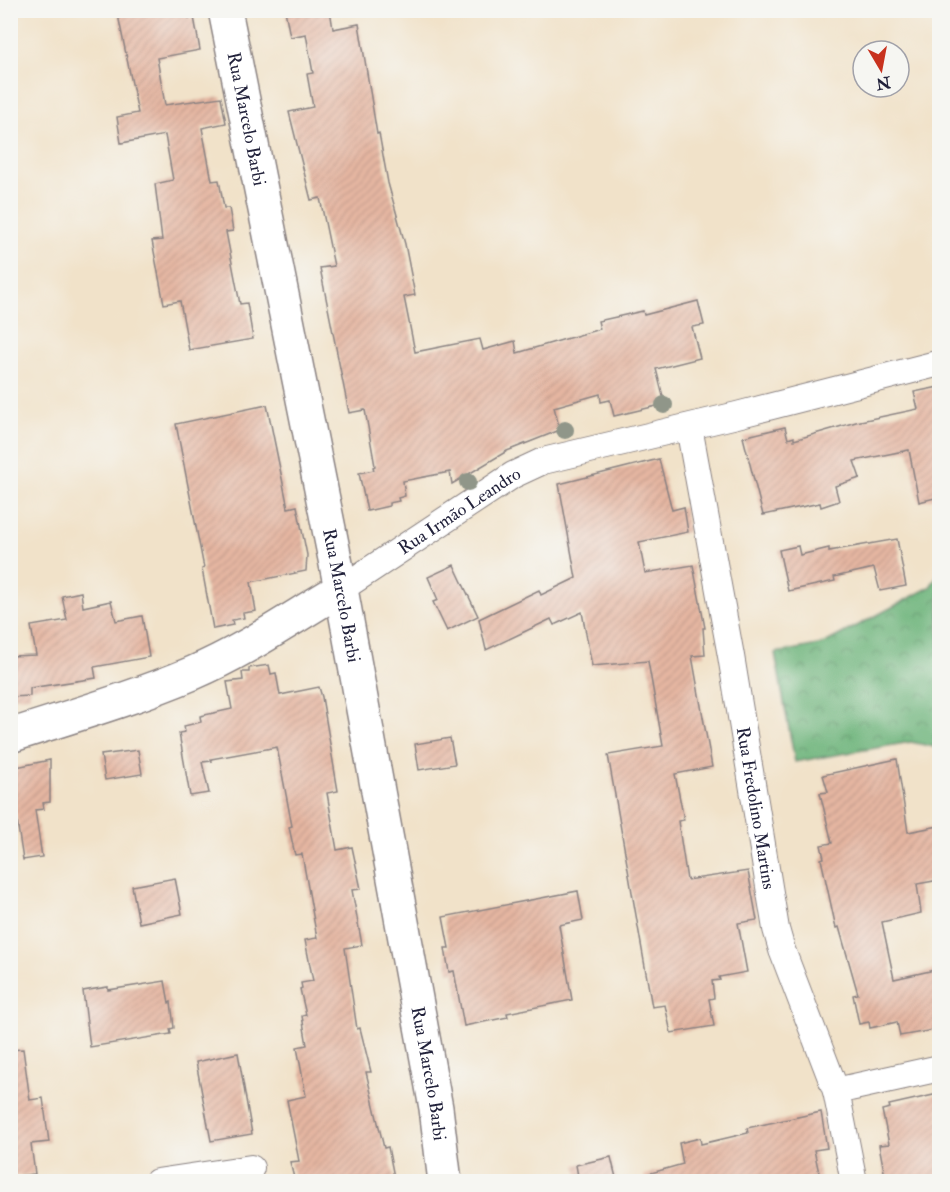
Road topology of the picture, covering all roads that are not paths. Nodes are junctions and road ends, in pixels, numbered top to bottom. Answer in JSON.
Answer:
{"nodes":[{"id":1,"x":225,"y":10,"type":"edge"},
{"id":2,"x":939,"y":363,"type":"edge"},
{"id":3,"x":689,"y":426,"type":"junction"},
{"id":4,"x":341,"y":589,"type":"junction"},
{"id":5,"x":10,"y":736,"type":"edge"},
{"id":6,"x":939,"y":1068,"type":"edge"},
{"id":7,"x":836,"y":1091,"type":"junction"},
{"id":8,"x":251,"y":1168,"type":"dead end"},
{"id":9,"x":157,"y":1182,"type":"edge"},
{"id":10,"x":445,"y":1182,"type":"edge"},
{"id":11,"x":854,"y":1182,"type":"edge"}],
"edges":[{"from":1,"to":4,"type":"street","name":"Rua Marcelo Barbi"},
{"from":2,"to":3,"type":"street","name":"Rua Irmão Leandro"},
{"from":3,"to":4,"type":"street","name":"Rua Irmão Leandro"},
{"from":3,"to":7,"type":"street","name":"Rua Fredolino Martins"},
{"from":4,"to":5,"type":"street","name":"Rua Irmão Leandro"},
{"from":4,"to":10,"type":"street","name":"Rua Marcelo Barbi"},
{"from":6,"to":7,"type":"street"},
{"from":7,"to":11,"type":"street","name":"Rua Fredolino Martins"},
{"from":8,"to":9,"type":"street"}]}
